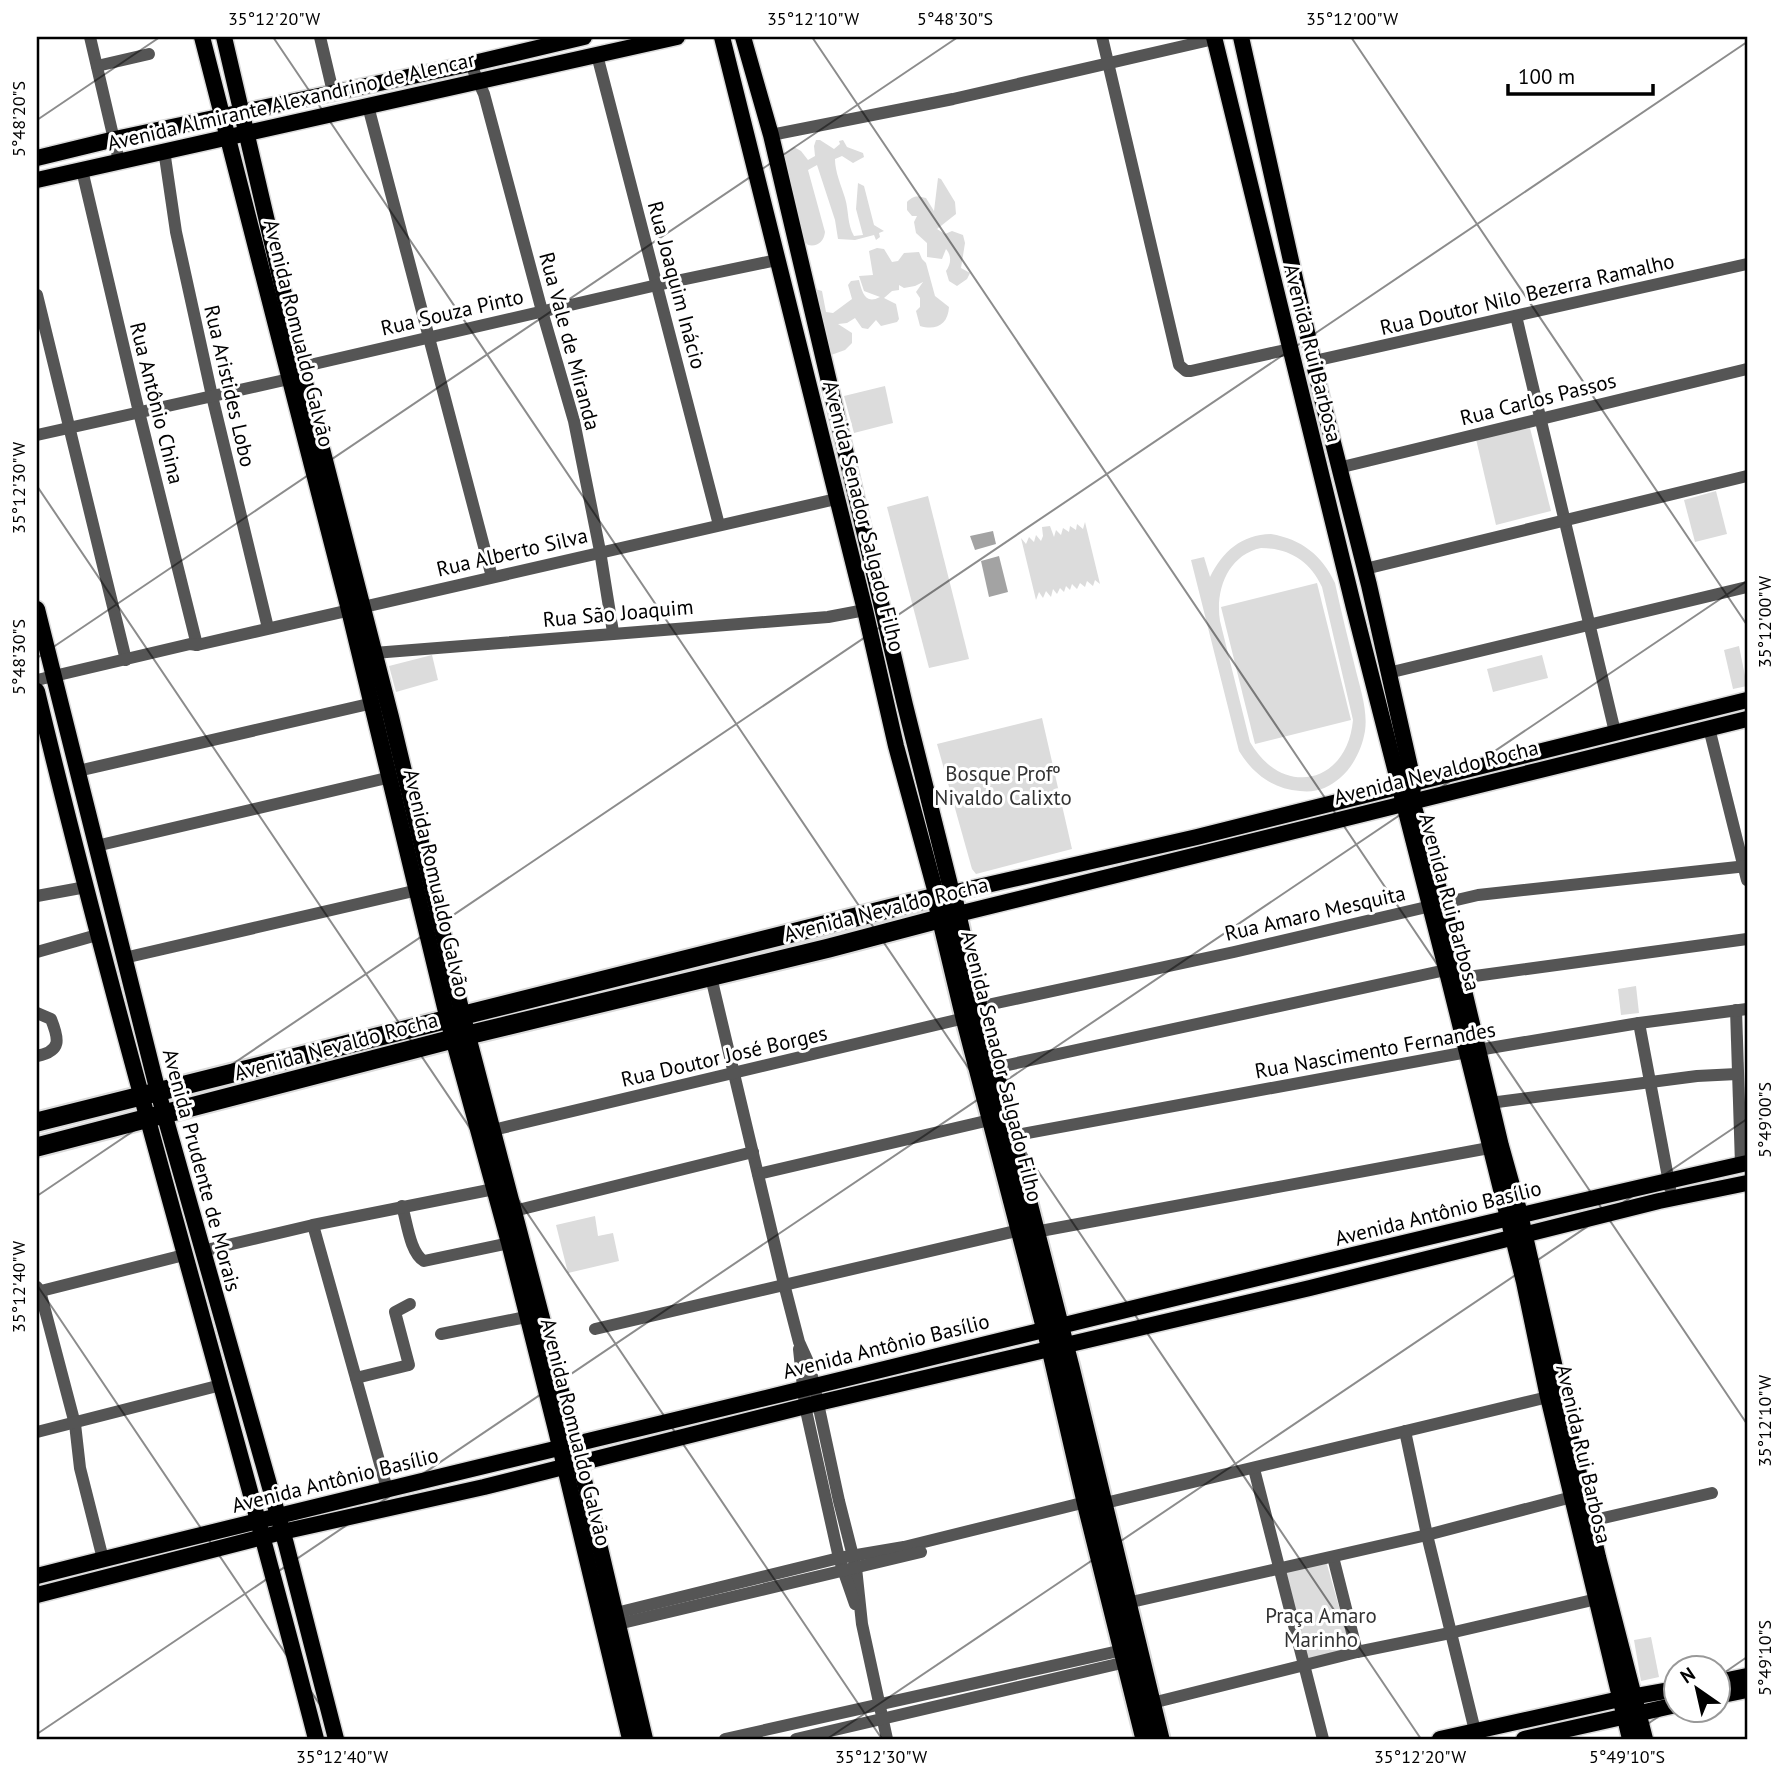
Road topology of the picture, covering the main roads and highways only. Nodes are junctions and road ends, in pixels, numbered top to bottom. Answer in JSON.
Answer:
{"nodes":[{"id":1,"x":202,"y":37,"type":"edge"},
{"id":2,"x":224,"y":37,"type":"edge"},
{"id":3,"x":584,"y":37,"type":"edge"},
{"id":4,"x":677,"y":37,"type":"edge"},
{"id":5,"x":722,"y":37,"type":"edge"},
{"id":6,"x":743,"y":37,"type":"edge"},
{"id":7,"x":1241,"y":37,"type":"edge"},
{"id":8,"x":1214,"y":38,"type":"edge"},
{"id":9,"x":395,"y":79,"type":"junction"},
{"id":10,"x":394,"y":100,"type":"junction"},
{"id":11,"x":240,"y":112,"type":"junction"},
{"id":12,"x":222,"y":116,"type":"junction"},
{"id":13,"x":245,"y":134,"type":"junction"},
{"id":14,"x":227,"y":138,"type":"junction"},
{"id":15,"x":37,"y":158,"type":"edge"},
{"id":16,"x":37,"y":180,"type":"edge"},
{"id":17,"x":1321,"y":395,"type":"junction"},
{"id":18,"x":1302,"y":396,"type":"junction"},
{"id":19,"x":1349,"y":585,"type":"junction"},
{"id":20,"x":1369,"y":585,"type":"junction"},
{"id":21,"x":1374,"y":606,"type":"junction"},
{"id":22,"x":356,"y":608,"type":"junction"},
{"id":23,"x":1353,"y":608,"type":"junction"},
{"id":24,"x":37,"y":609,"type":"edge"},
{"id":25,"x":37,"y":689,"type":"edge"},
{"id":26,"x":1747,"y":700,"type":"edge"},
{"id":27,"x":905,"y":705,"type":"junction"},
{"id":28,"x":888,"y":710,"type":"junction"},
{"id":29,"x":1747,"y":719,"type":"edge"},
{"id":30,"x":1406,"y":784,"type":"junction"},
{"id":31,"x":1408,"y":803,"type":"junction"},
{"id":32,"x":944,"y":895,"type":"junction"},
{"id":33,"x":950,"y":916,"type":"junction"},
{"id":34,"x":972,"y":1013,"type":"junction"},
{"id":35,"x":458,"y":1028,"type":"junction"},
{"id":36,"x":1472,"y":1051,"type":"junction"},
{"id":37,"x":149,"y":1095,"type":"junction"},
{"id":38,"x":156,"y":1117,"type":"junction"},
{"id":39,"x":37,"y":1122,"type":"edge"},
{"id":40,"x":37,"y":1147,"type":"edge"},
{"id":41,"x":1744,"y":1164,"type":"edge"},
{"id":42,"x":1747,"y":1183,"type":"edge"},
{"id":43,"x":1514,"y":1216,"type":"junction"},
{"id":44,"x":1028,"y":1231,"type":"junction"},
{"id":45,"x":1518,"y":1235,"type":"junction"},
{"id":46,"x":1052,"y":1327,"type":"junction"},
{"id":47,"x":1058,"y":1348,"type":"junction"},
{"id":48,"x":913,"y":1362,"type":"junction"},
{"id":49,"x":884,"y":1387,"type":"junction"},
{"id":50,"x":654,"y":1425,"type":"junction"},
{"id":51,"x":676,"y":1438,"type":"junction"},
{"id":52,"x":567,"y":1446,"type":"junction"},
{"id":53,"x":572,"y":1465,"type":"junction"},
{"id":54,"x":1092,"y":1506,"type":"junction"},
{"id":55,"x":278,"y":1514,"type":"junction"},
{"id":56,"x":259,"y":1519,"type":"junction"},
{"id":57,"x":282,"y":1532,"type":"junction"},
{"id":58,"x":264,"y":1537,"type":"junction"},
{"id":59,"x":37,"y":1576,"type":"edge"},
{"id":60,"x":37,"y":1595,"type":"edge"},
{"id":61,"x":1609,"y":1621,"type":"junction"},
{"id":62,"x":1662,"y":1691,"type":"edge"},
{"id":63,"x":1628,"y":1697,"type":"junction"},
{"id":64,"x":1662,"y":1708,"type":"edge"},
{"id":65,"x":1558,"y":1713,"type":"junction"},
{"id":66,"x":1632,"y":1714,"type":"junction"},
{"id":67,"x":1563,"y":1731,"type":"junction"},
{"id":68,"x":1476,"y":1735,"type":"edge"},
{"id":69,"x":316,"y":1739,"type":"edge"},
{"id":70,"x":336,"y":1739,"type":"edge"},
{"id":71,"x":630,"y":1739,"type":"edge"},
{"id":72,"x":645,"y":1739,"type":"edge"},
{"id":73,"x":1145,"y":1739,"type":"edge"},
{"id":74,"x":1160,"y":1739,"type":"edge"},
{"id":75,"x":1440,"y":1739,"type":"edge"},
{"id":76,"x":1524,"y":1739,"type":"edge"},
{"id":77,"x":1630,"y":1739,"type":"edge"},
{"id":78,"x":1645,"y":1739,"type":"edge"}],
"edges":[{"from":1,"to":12,"type":"main road","name":"Avenida Romualdo Galvão"},
{"from":2,"to":11,"type":"main road","name":"Avenida Romualdo Galvão"},
{"from":3,"to":9,"type":"main road","name":"Avenida Almirante Alexandrino de Alencar"},
{"from":4,"to":10,"type":"main road","name":"Avenida Almirante Alexandrino de Alencar"},
{"from":5,"to":28,"type":"main road","name":"Avenida Senador Salgado Filho"},
{"from":6,"to":27,"type":"main road","name":"Avenida Senador Salgado Filho"},
{"from":7,"to":17,"type":"main road","name":"Avenida Rui Barbosa"},
{"from":8,"to":18,"type":"main road","name":"Avenida Rui Barbosa"},
{"from":9,"to":10,"type":"main road"},
{"from":9,"to":11,"type":"main road","name":"Avenida Almirante Alexandrino de Alencar"},
{"from":10,"to":13,"type":"main road","name":"Avenida Almirante Alexandrino de Alencar"},
{"from":11,"to":12,"type":"main road","name":"Avenida Almirante Alexandrino de Alencar"},
{"from":11,"to":13,"type":"main road","name":"Avenida Romualdo Galvão"},
{"from":12,"to":14,"type":"main road","name":"Avenida Romualdo Galvão"},
{"from":12,"to":15,"type":"main road","name":"Avenida Almirante Alexandrino de Alencar"},
{"from":13,"to":14,"type":"main road","name":"Avenida Almirante Alexandrino de Alencar"},
{"from":13,"to":22,"type":"main road","name":"Avenida Romualdo Galvão"},
{"from":14,"to":16,"type":"main road","name":"Avenida Almirante Alexandrino de Alencar"},
{"from":14,"to":22,"type":"main road","name":"Avenida Romualdo Galvão"},
{"from":17,"to":18,"type":"main road"},
{"from":17,"to":20,"type":"main road","name":"Avenida Rui Barbosa"},
{"from":18,"to":19,"type":"main road","name":"Avenida Rui Barbosa"},
{"from":19,"to":20,"type":"main road"},
{"from":19,"to":23,"type":"main road","name":"Avenida Rui Barbosa"},
{"from":20,"to":21,"type":"main road","name":"Avenida Rui Barbosa"},
{"from":21,"to":23,"type":"main road"},
{"from":21,"to":30,"type":"main road","name":"Avenida Rui Barbosa"},
{"from":22,"to":35,"type":"main road","name":"Avenida Romualdo Galvão"},
{"from":22,"to":35,"type":"main road","name":"Avenida Romualdo Galvão"},
{"from":23,"to":30,"type":"main road","name":"Avenida Rui Barbosa"},
{"from":24,"to":37,"type":"main road","name":"Avenida Prudente de Morais"},
{"from":25,"to":37,"type":"main road","name":"Avenida Prudente de Morais"},
{"from":26,"to":30,"type":"main road","name":"Avenida Nevaldo Rocha"},
{"from":27,"to":28,"type":"main road"},
{"from":27,"to":32,"type":"main road","name":"Avenida Senador Salgado Filho"},
{"from":28,"to":32,"type":"main road","name":"Avenida Senador Salgado Filho"},
{"from":29,"to":31,"type":"main road","name":"Avenida Nevaldo Rocha"},
{"from":30,"to":31,"type":"main road","name":"Avenida Rui Barbosa"},
{"from":30,"to":32,"type":"main road","name":"Avenida Nevaldo Rocha"},
{"from":31,"to":33,"type":"main road","name":"Avenida Nevaldo Rocha"},
{"from":31,"to":36,"type":"main road","name":"Avenida Rui Barbosa"},
{"from":32,"to":33,"type":"highway","name":"Avenida Senador Salgado Filho"},
{"from":32,"to":35,"type":"highway","name":"Avenida Nevaldo Rocha"},
{"from":33,"to":34,"type":"highway","name":"Avenida Senador Salgado Filho"},
{"from":33,"to":35,"type":"highway","name":"Avenida Nevaldo Rocha"},
{"from":34,"to":44,"type":"highway","name":"Avenida Senador Salgado Filho"},
{"from":34,"to":44,"type":"highway","name":"Avenida Senador Salgado Filho"},
{"from":35,"to":37,"type":"highway","name":"Avenida Nevaldo Rocha"},
{"from":35,"to":38,"type":"highway","name":"Avenida Nevaldo Rocha"},
{"from":35,"to":52,"type":"main road","name":"Avenida Romualdo Galvão"},
{"from":35,"to":52,"type":"main road","name":"Avenida Romualdo Galvão"},
{"from":36,"to":43,"type":"main road","name":"Avenida Rui Barbosa"},
{"from":36,"to":43,"type":"main road","name":"Avenida Rui Barbosa"},
{"from":37,"to":38,"type":"main road","name":"Avenida Prudente de Morais"},
{"from":37,"to":39,"type":"highway","name":"Avenida Nevaldo Rocha"},
{"from":38,"to":40,"type":"highway","name":"Avenida Nevaldo Rocha"},
{"from":38,"to":55,"type":"main road","name":"Avenida Prudente de Morais"},
{"from":38,"to":56,"type":"main road","name":"Avenida Prudente de Morais"},
{"from":41,"to":43,"type":"main road","name":"Avenida Antônio Basílio"},
{"from":42,"to":45,"type":"main road","name":"Avenida Antônio Basílio"},
{"from":43,"to":45,"type":"main road","name":"Avenida Rui Barbosa"},
{"from":43,"to":46,"type":"main road","name":"Avenida Antônio Basílio"},
{"from":44,"to":46,"type":"highway","name":"Avenida Senador Salgado Filho"},
{"from":45,"to":47,"type":"main road","name":"Avenida Antônio Basílio"},
{"from":45,"to":61,"type":"main road","name":"Avenida Rui Barbosa"},
{"from":45,"to":61,"type":"main road","name":"Avenida Rui Barbosa"},
{"from":46,"to":47,"type":"highway","name":"Avenida Senador Salgado Filho"},
{"from":46,"to":48,"type":"main road","name":"Avenida Antônio Basílio"},
{"from":47,"to":49,"type":"main road","name":"Avenida Antônio Basílio"},
{"from":47,"to":54,"type":"highway","name":"Avenida Senador Salgado Filho"},
{"from":48,"to":49,"type":"main road"},
{"from":48,"to":50,"type":"main road","name":"Avenida Antônio Basílio"},
{"from":49,"to":51,"type":"main road","name":"Avenida Antônio Basílio"},
{"from":50,"to":51,"type":"main road"},
{"from":50,"to":52,"type":"main road","name":"Avenida Antônio Basílio"},
{"from":51,"to":53,"type":"main road","name":"Avenida Antônio Basílio"},
{"from":52,"to":53,"type":"main road","name":"Avenida Romualdo Galvão"},
{"from":52,"to":55,"type":"main road","name":"Avenida Antônio Basílio"},
{"from":53,"to":57,"type":"main road","name":"Avenida Antônio Basílio"},
{"from":53,"to":71,"type":"main road","name":"Avenida Romualdo Galvão"},
{"from":53,"to":72,"type":"main road","name":"Avenida Romualdo Galvão"},
{"from":54,"to":73,"type":"highway","name":"Avenida Senador Salgado Filho"},
{"from":54,"to":74,"type":"highway","name":"Avenida Senador Salgado Filho"},
{"from":55,"to":56,"type":"main road","name":"Avenida Antônio Basílio"},
{"from":55,"to":57,"type":"main road","name":"Avenida Prudente de Morais"},
{"from":56,"to":58,"type":"main road","name":"Avenida Prudente de Morais"},
{"from":56,"to":59,"type":"main road","name":"Avenida Antônio Basílio"},
{"from":57,"to":58,"type":"main road","name":"Avenida Antônio Basílio"},
{"from":57,"to":70,"type":"main road","name":"Avenida Prudente de Morais"},
{"from":58,"to":60,"type":"main road","name":"Avenida Antônio Basílio"},
{"from":58,"to":69,"type":"main road","name":"Avenida Prudente de Morais"},
{"from":61,"to":63,"type":"main road","name":"Avenida Rui Barbosa"},
{"from":62,"to":63,"type":"main road"},
{"from":63,"to":65,"type":"main road"},
{"from":63,"to":66,"type":"main road","name":"Avenida Rui Barbosa"},
{"from":64,"to":66,"type":"main road"},
{"from":65,"to":67,"type":"main road"},
{"from":65,"to":68,"type":"main road"},
{"from":66,"to":67,"type":"main road"},
{"from":66,"to":77,"type":"main road","name":"Avenida Rui Barbosa"},
{"from":66,"to":78,"type":"main road","name":"Avenida Rui Barbosa"},
{"from":67,"to":76,"type":"main road"},
{"from":68,"to":75,"type":"main road"}]}
